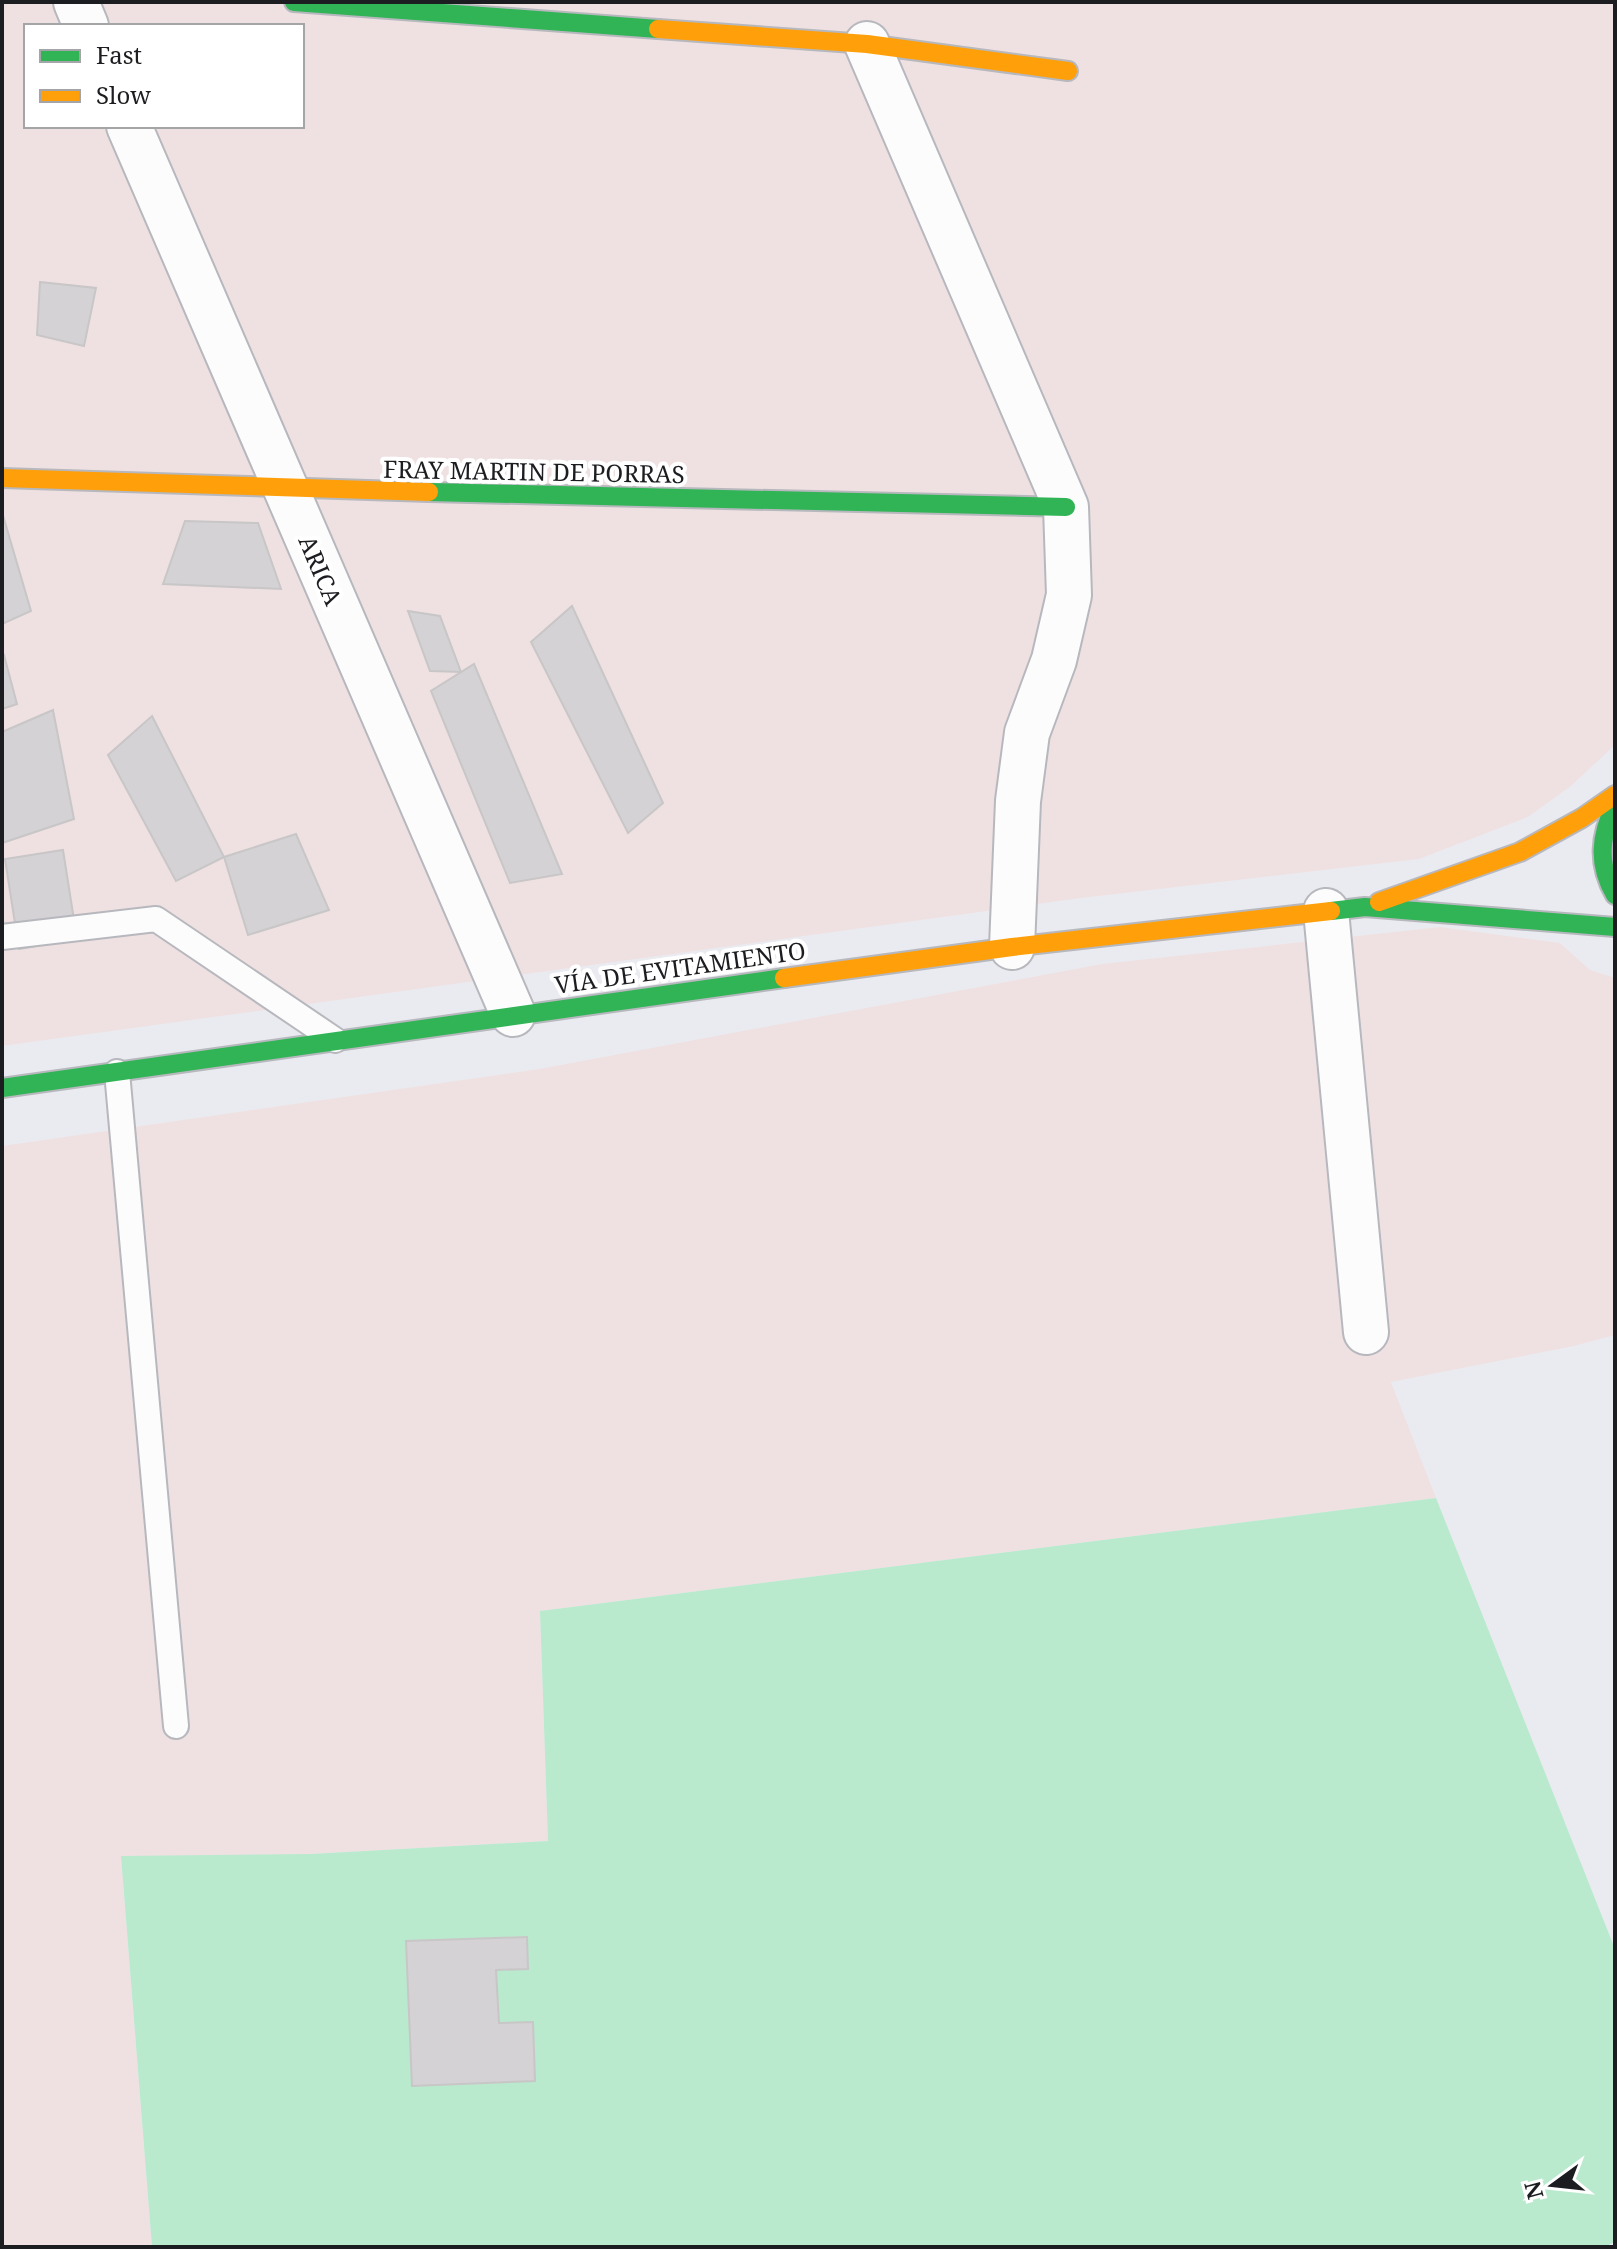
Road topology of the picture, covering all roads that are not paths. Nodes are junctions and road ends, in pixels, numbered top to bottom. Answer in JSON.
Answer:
{"nodes":[{"id":1,"x":76,"y":2,"type":"edge"},
{"id":2,"x":294,"y":2,"type":"edge"},
{"id":3,"x":687,"y":17,"type":"edge"},
{"id":4,"x":85,"y":24,"type":"edge"},
{"id":5,"x":867,"y":44,"type":"junction"},
{"id":6,"x":1068,"y":71,"type":"dead end"},
{"id":7,"x":130,"y":128,"type":"edge"},
{"id":8,"x":2,"y":478,"type":"edge"},
{"id":9,"x":286,"y":489,"type":"junction"},
{"id":10,"x":1066,"y":507,"type":"junction"},
{"id":11,"x":1615,"y":795,"type":"edge"},
{"id":12,"x":1615,"y":805,"type":"edge"},
{"id":13,"x":1615,"y":895,"type":"edge"},
{"id":14,"x":1346,"y":909,"type":"junction"},
{"id":15,"x":1615,"y":927,"type":"edge"},
{"id":16,"x":2,"y":937,"type":"edge"},
{"id":17,"x":1012,"y":947,"type":"junction"},
{"id":18,"x":513,"y":1014,"type":"junction"},
{"id":19,"x":337,"y":1041,"type":"junction"},
{"id":20,"x":117,"y":1072,"type":"junction"},
{"id":21,"x":2,"y":1088,"type":"edge"},
{"id":22,"x":1366,"y":1332,"type":"dead end"},
{"id":23,"x":176,"y":1726,"type":"dead end"}],
"edges":[{"from":1,"to":4,"type":"street"},
{"from":2,"to":3,"type":"main road"},
{"from":3,"to":5,"type":"main road"},
{"from":5,"to":6,"type":"main road"},
{"from":5,"to":10,"type":"street"},
{"from":7,"to":9,"type":"street","name":"ARICA"},
{"from":8,"to":9,"type":"main road","name":"FRAY MARTIN DE PORRAS"},
{"from":9,"to":10,"type":"main road","name":"FRAY MARTIN DE PORRAS"},
{"from":9,"to":18,"type":"street","name":"ARICA"},
{"from":10,"to":17,"type":"street"},
{"from":11,"to":14,"type":"main road","name":"VÍA DE EVITAMIENTO"},
{"from":12,"to":13,"type":"main road"},
{"from":14,"to":15,"type":"main road","name":"VÍA DE EVITAMIENTO"},
{"from":14,"to":17,"type":"main road","name":"VÍA DE EVITAMIENTO"},
{"from":14,"to":22,"type":"street"},
{"from":16,"to":19,"type":"lane"},
{"from":17,"to":18,"type":"main road","name":"VÍA DE EVITAMIENTO"},
{"from":18,"to":19,"type":"main road","name":"VÍA DE EVITAMIENTO"},
{"from":19,"to":20,"type":"main road","name":"VÍA DE EVITAMIENTO"},
{"from":20,"to":21,"type":"main road","name":"VÍA DE EVITAMIENTO"},
{"from":20,"to":23,"type":"lane"}]}
